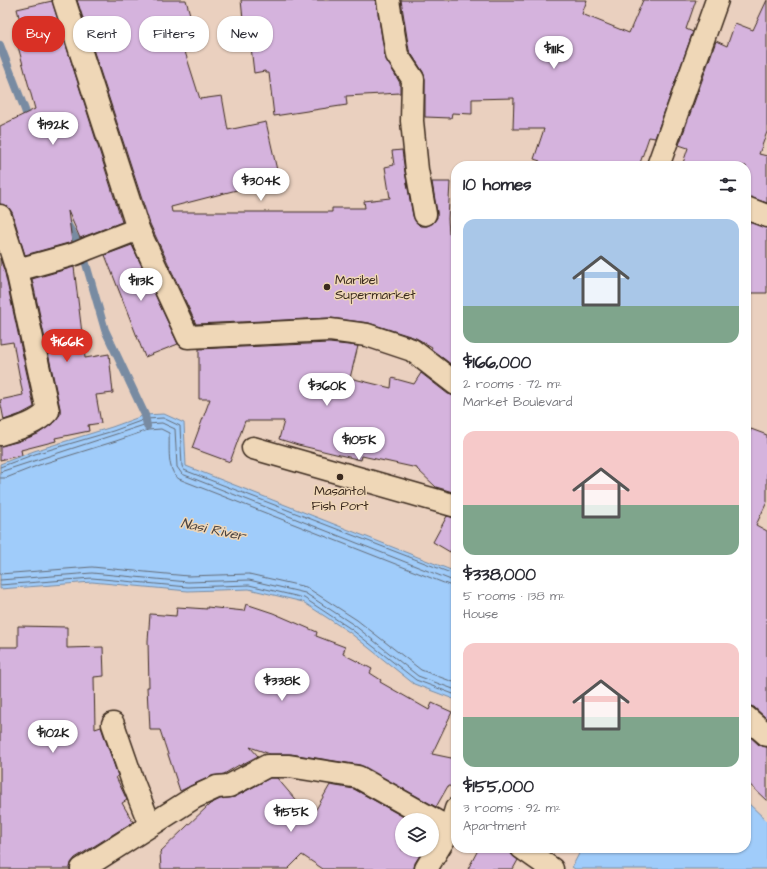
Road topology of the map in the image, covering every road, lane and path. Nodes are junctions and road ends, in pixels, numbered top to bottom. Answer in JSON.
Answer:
{"nodes":[{"id":1,"x":64,"y":0,"type":"edge"},
{"id":2,"x":388,"y":0,"type":"edge"},
{"id":3,"x":717,"y":0,"type":"edge"},
{"id":4,"x":660,"y":161,"type":"edge"},
{"id":5,"x":751,"y":210,"type":"edge"},
{"id":6,"x":425,"y":214,"type":"dead end"},
{"id":7,"x":0,"y":216,"type":"edge"},
{"id":8,"x":767,"y":216,"type":"edge"},
{"id":9,"x":138,"y":229,"type":"junction"},
{"id":10,"x":17,"y":270,"type":"junction"},
{"id":11,"x":451,"y":380,"type":"edge"},
{"id":12,"x":0,"y":434,"type":"edge"},
{"id":13,"x":253,"y":448,"type":"dead end"},
{"id":14,"x":451,"y":505,"type":"edge"},
{"id":15,"x":751,"y":721,"type":"edge"},
{"id":16,"x":113,"y":724,"type":"dead end"},
{"id":17,"x":767,"y":735,"type":"edge"},
{"id":18,"x":451,"y":818,"type":"edge"},
{"id":19,"x":451,"y":823,"type":"edge"},
{"id":20,"x":150,"y":825,"type":"junction"},
{"id":21,"x":529,"y":853,"type":"edge"},
{"id":22,"x":82,"y":869,"type":"edge"},
{"id":23,"x":426,"y":869,"type":"edge"},
{"id":24,"x":552,"y":869,"type":"edge"}],
"edges":[{"from":1,"to":9,"type":"street"},
{"from":2,"to":6,"type":"street"},
{"from":3,"to":4,"type":"street"},
{"from":5,"to":8,"type":"street"},
{"from":7,"to":10,"type":"street"},
{"from":9,"to":10,"type":"street"},
{"from":9,"to":11,"type":"street"},
{"from":10,"to":12,"type":"street"},
{"from":13,"to":14,"type":"street"},
{"from":15,"to":17,"type":"street"},
{"from":16,"to":20,"type":"street"},
{"from":18,"to":20,"type":"street"},
{"from":19,"to":23,"type":"street"},
{"from":20,"to":22,"type":"street"},
{"from":21,"to":24,"type":"street"}]}
